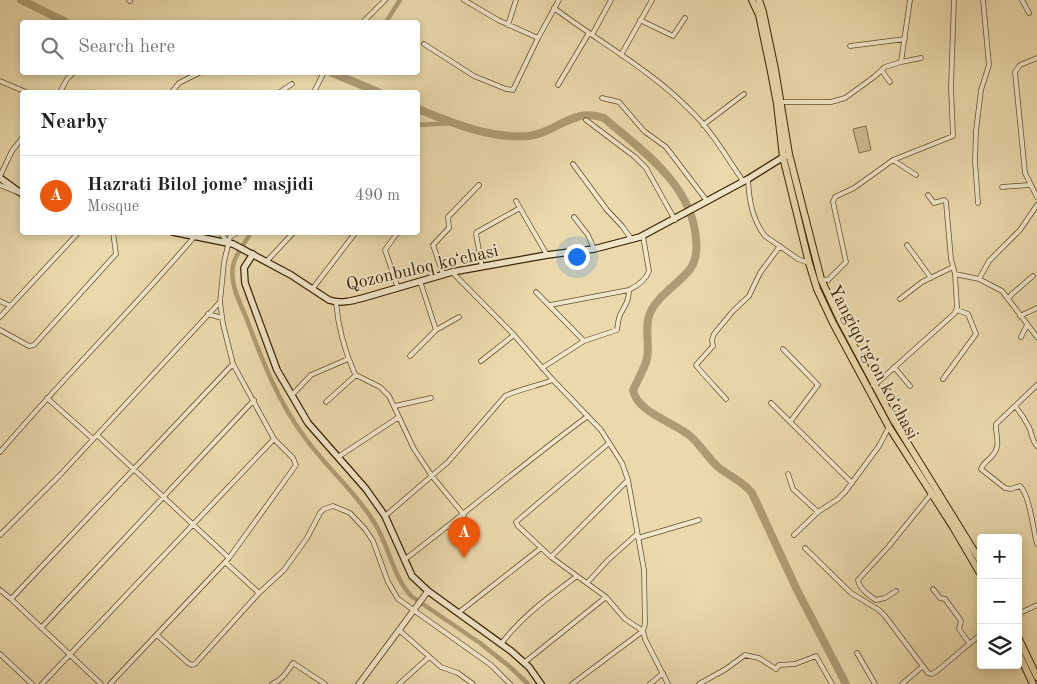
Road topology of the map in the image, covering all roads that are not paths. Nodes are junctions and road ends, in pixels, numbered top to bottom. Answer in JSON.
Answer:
{"nodes":[{"id":1,"x":385,"y":0,"type":"edge"},
{"id":2,"x":464,"y":0,"type":"edge"},
{"id":3,"x":516,"y":0,"type":"edge"},
{"id":4,"x":559,"y":0,"type":"edge"},
{"id":5,"x":611,"y":0,"type":"edge"},
{"id":6,"x":652,"y":0,"type":"edge"},
{"id":7,"x":752,"y":0,"type":"edge"},
{"id":8,"x":759,"y":0,"type":"edge"},
{"id":9,"x":910,"y":0,"type":"edge"},
{"id":10,"x":954,"y":0,"type":"edge"},
{"id":11,"x":983,"y":0,"type":"edge"},
{"id":12,"x":1022,"y":0,"type":"edge"},
{"id":13,"x":554,"y":8,"type":"junction"},
{"id":14,"x":1029,"y":13,"type":"dead end"},
{"id":15,"x":685,"y":18,"type":"dead end"},
{"id":16,"x":365,"y":20,"type":"edge"},
{"id":17,"x":640,"y":20,"type":"junction"},
{"id":18,"x":508,"y":25,"type":"junction"},
{"id":19,"x":591,"y":34,"type":"junction"},
{"id":20,"x":538,"y":38,"type":"junction"},
{"id":21,"x":905,"y":39,"type":"junction"},
{"id":22,"x":424,"y":44,"type":"dead end"},
{"id":23,"x":850,"y":46,"type":"dead end"},
{"id":24,"x":621,"y":55,"type":"junction"},
{"id":25,"x":921,"y":58,"type":"dead end"},
{"id":26,"x":1037,"y":58,"type":"edge"},
{"id":27,"x":901,"y":62,"type":"junction"},
{"id":28,"x":882,"y":71,"type":"junction"},
{"id":29,"x":71,"y":75,"type":"edge"},
{"id":30,"x":195,"y":75,"type":"edge"},
{"id":31,"x":322,"y":75,"type":"edge"},
{"id":32,"x":0,"y":81,"type":"edge"},
{"id":33,"x":890,"y":82,"type":"dead end"},
{"id":34,"x":292,"y":84,"type":"dead end"},
{"id":35,"x":558,"y":85,"type":"dead end"},
{"id":36,"x":21,"y":90,"type":"edge"},
{"id":37,"x":61,"y":90,"type":"edge"},
{"id":38,"x":174,"y":90,"type":"edge"},
{"id":39,"x":283,"y":90,"type":"edge"},
{"id":40,"x":315,"y":90,"type":"edge"},
{"id":41,"x":744,"y":94,"type":"dead end"},
{"id":42,"x":602,"y":98,"type":"dead end"},
{"id":43,"x":781,"y":102,"type":"junction"},
{"id":44,"x":586,"y":120,"type":"dead end"},
{"id":45,"x":703,"y":125,"type":"junction"},
{"id":46,"x":20,"y":141,"type":"edge"},
{"id":47,"x":786,"y":155,"type":"junction"},
{"id":48,"x":893,"y":160,"type":"junction"},
{"id":49,"x":573,"y":164,"type":"dead end"},
{"id":50,"x":916,"y":175,"type":"dead end"},
{"id":51,"x":0,"y":177,"type":"edge"},
{"id":52,"x":746,"y":180,"type":"junction"},
{"id":53,"x":0,"y":185,"type":"edge"},
{"id":54,"x":479,"y":185,"type":"dead end"},
{"id":55,"x":1030,"y":185,"type":"junction"},
{"id":56,"x":1002,"y":187,"type":"dead end"},
{"id":57,"x":20,"y":192,"type":"edge"},
{"id":58,"x":20,"y":192,"type":"edge"},
{"id":59,"x":928,"y":195,"type":"dead end"},
{"id":60,"x":1037,"y":197,"type":"edge"},
{"id":61,"x":707,"y":200,"type":"junction"},
{"id":62,"x":516,"y":201,"type":"dead end"},
{"id":63,"x":978,"y":203,"type":"dead end"},
{"id":64,"x":1037,"y":205,"type":"edge"},
{"id":65,"x":520,"y":208,"type":"junction"},
{"id":66,"x":574,"y":217,"type":"dead end"},
{"id":67,"x":675,"y":220,"type":"junction"},
{"id":68,"x":76,"y":235,"type":"edge"},
{"id":69,"x":113,"y":235,"type":"edge"},
{"id":70,"x":190,"y":235,"type":"edge"},
{"id":71,"x":222,"y":235,"type":"edge"},
{"id":72,"x":233,"y":235,"type":"edge"},
{"id":73,"x":291,"y":235,"type":"edge"},
{"id":74,"x":354,"y":235,"type":"edge"},
{"id":75,"x":396,"y":235,"type":"edge"},
{"id":76,"x":195,"y":236,"type":"junction"},
{"id":77,"x":643,"y":236,"type":"junction"},
{"id":78,"x":632,"y":240,"type":"junction"},
{"id":79,"x":230,"y":244,"type":"junction"},
{"id":80,"x":907,"y":245,"type":"dead end"},
{"id":81,"x":780,"y":246,"type":"junction"},
{"id":82,"x":594,"y":249,"type":"junction"},
{"id":83,"x":250,"y":252,"type":"junction"},
{"id":84,"x":547,"y":255,"type":"junction"},
{"id":85,"x":266,"y":262,"type":"junction"},
{"id":86,"x":808,"y":263,"type":"junction"},
{"id":87,"x":482,"y":267,"type":"junction"},
{"id":88,"x":953,"y":267,"type":"junction"},
{"id":89,"x":452,"y":272,"type":"junction"},
{"id":90,"x":443,"y":274,"type":"junction"},
{"id":91,"x":955,"y":274,"type":"junction"},
{"id":92,"x":1033,"y":276,"type":"dead end"},
{"id":93,"x":931,"y":278,"type":"junction"},
{"id":94,"x":821,"y":279,"type":"junction"},
{"id":95,"x":979,"y":279,"type":"junction"},
{"id":96,"x":420,"y":281,"type":"junction"},
{"id":97,"x":313,"y":288,"type":"junction"},
{"id":98,"x":398,"y":288,"type":"junction"},
{"id":99,"x":629,"y":290,"type":"junction"},
{"id":100,"x":536,"y":292,"type":"dead end"},
{"id":101,"x":900,"y":299,"type":"dead end"},
{"id":102,"x":1008,"y":299,"type":"junction"},
{"id":103,"x":0,"y":301,"type":"edge"},
{"id":104,"x":220,"y":302,"type":"junction"},
{"id":105,"x":336,"y":302,"type":"junction"},
{"id":106,"x":550,"y":305,"type":"junction"},
{"id":107,"x":10,"y":306,"type":"junction"},
{"id":108,"x":1037,"y":308,"type":"edge"},
{"id":109,"x":957,"y":310,"type":"junction"},
{"id":110,"x":208,"y":314,"type":"junction"},
{"id":111,"x":1020,"y":316,"type":"junction"},
{"id":112,"x":0,"y":317,"type":"edge"},
{"id":113,"x":459,"y":317,"type":"dead end"},
{"id":114,"x":222,"y":318,"type":"junction"},
{"id":115,"x":1027,"y":326,"type":"junction"},
{"id":116,"x":0,"y":330,"type":"edge"},
{"id":117,"x":436,"y":330,"type":"junction"},
{"id":118,"x":514,"y":335,"type":"junction"},
{"id":119,"x":1021,"y":336,"type":"dead end"},
{"id":120,"x":1037,"y":337,"type":"edge"},
{"id":121,"x":584,"y":341,"type":"junction"},
{"id":122,"x":783,"y":349,"type":"dead end"},
{"id":123,"x":410,"y":356,"type":"dead end"},
{"id":124,"x":348,"y":359,"type":"junction"},
{"id":125,"x":481,"y":361,"type":"dead end"},
{"id":126,"x":233,"y":364,"type":"junction"},
{"id":127,"x":894,"y":367,"type":"junction"},
{"id":128,"x":542,"y":368,"type":"junction"},
{"id":129,"x":356,"y":375,"type":"junction"},
{"id":130,"x":943,"y":379,"type":"dead end"},
{"id":131,"x":553,"y":380,"type":"junction"},
{"id":132,"x":874,"y":384,"type":"junction"},
{"id":133,"x":1037,"y":385,"type":"edge"},
{"id":134,"x":910,"y":386,"type":"dead end"},
{"id":135,"x":292,"y":395,"type":"junction"},
{"id":136,"x":46,"y":398,"type":"junction"},
{"id":137,"x":431,"y":398,"type":"dead end"},
{"id":138,"x":254,"y":400,"type":"junction"},
{"id":139,"x":726,"y":400,"type":"dead end"},
{"id":140,"x":326,"y":402,"type":"dead end"},
{"id":141,"x":771,"y":403,"type":"dead end"},
{"id":142,"x":395,"y":406,"type":"junction"},
{"id":143,"x":1015,"y":406,"type":"junction"},
{"id":144,"x":588,"y":416,"type":"junction"},
{"id":145,"x":399,"y":417,"type":"junction"},
{"id":146,"x":790,"y":422,"type":"junction"},
{"id":147,"x":889,"y":427,"type":"junction"},
{"id":148,"x":97,"y":435,"type":"junction"},
{"id":149,"x":93,"y":439,"type":"junction"},
{"id":150,"x":274,"y":439,"type":"junction"},
{"id":151,"x":609,"y":443,"type":"junction"},
{"id":152,"x":1037,"y":446,"type":"edge"},
{"id":153,"x":0,"y":452,"type":"edge"},
{"id":154,"x":338,"y":457,"type":"junction"},
{"id":155,"x":135,"y":469,"type":"junction"},
{"id":156,"x":788,"y":474,"type":"dead end"},
{"id":157,"x":432,"y":476,"type":"junction"},
{"id":158,"x":628,"y":480,"type":"junction"},
{"id":159,"x":852,"y":484,"type":"junction"},
{"id":160,"x":932,"y":493,"type":"junction"},
{"id":161,"x":164,"y":496,"type":"junction"},
{"id":162,"x":818,"y":512,"type":"junction"},
{"id":163,"x":464,"y":514,"type":"junction"},
{"id":164,"x":385,"y":516,"type":"junction"},
{"id":165,"x":699,"y":520,"type":"dead end"},
{"id":166,"x":194,"y":525,"type":"junction"},
{"id":167,"x":0,"y":535,"type":"edge"},
{"id":168,"x":794,"y":535,"type":"dead end"},
{"id":169,"x":638,"y":536,"type":"junction"},
{"id":170,"x":1037,"y":544,"type":"edge"},
{"id":171,"x":541,"y":548,"type":"junction"},
{"id":172,"x":805,"y":548,"type":"dead end"},
{"id":173,"x":977,"y":556,"type":"edge"},
{"id":174,"x":551,"y":558,"type":"junction"},
{"id":175,"x":227,"y":560,"type":"junction"},
{"id":176,"x":404,"y":560,"type":"junction"},
{"id":177,"x":977,"y":568,"type":"edge"},
{"id":178,"x":577,"y":576,"type":"junction"},
{"id":179,"x":587,"y":583,"type":"junction"},
{"id":180,"x":933,"y":589,"type":"dead end"},
{"id":181,"x":0,"y":590,"type":"edge"},
{"id":182,"x":896,"y":591,"type":"dead end"},
{"id":183,"x":259,"y":593,"type":"junction"},
{"id":184,"x":427,"y":593,"type":"junction"},
{"id":185,"x":606,"y":597,"type":"junction"},
{"id":186,"x":12,"y":599,"type":"junction"},
{"id":187,"x":1037,"y":605,"type":"edge"},
{"id":188,"x":414,"y":609,"type":"junction"},
{"id":189,"x":1022,"y":612,"type":"edge"},
{"id":190,"x":458,"y":613,"type":"junction"},
{"id":191,"x":41,"y":628,"type":"junction"},
{"id":192,"x":399,"y":630,"type":"junction"},
{"id":193,"x":643,"y":631,"type":"junction"},
{"id":194,"x":157,"y":635,"type":"junction"},
{"id":195,"x":977,"y":637,"type":"edge"},
{"id":196,"x":969,"y":643,"type":"junction"},
{"id":197,"x":501,"y":644,"type":"junction"},
{"id":198,"x":1022,"y":645,"type":"edge"},
{"id":199,"x":857,"y":653,"type":"dead end"},
{"id":200,"x":0,"y":654,"type":"edge"},
{"id":201,"x":70,"y":655,"type":"junction"},
{"id":202,"x":428,"y":657,"type":"junction"},
{"id":203,"x":1022,"y":661,"type":"edge"},
{"id":204,"x":525,"y":662,"type":"junction"},
{"id":205,"x":923,"y":666,"type":"junction"},
{"id":206,"x":663,"y":673,"type":"junction"},
{"id":207,"x":1037,"y":677,"type":"edge"},
{"id":208,"x":32,"y":684,"type":"edge"},
{"id":209,"x":42,"y":684,"type":"edge"},
{"id":210,"x":101,"y":684,"type":"edge"},
{"id":211,"x":110,"y":684,"type":"edge"},
{"id":212,"x":272,"y":684,"type":"edge"},
{"id":213,"x":325,"y":684,"type":"edge"},
{"id":214,"x":359,"y":684,"type":"edge"},
{"id":215,"x":399,"y":684,"type":"edge"},
{"id":216,"x":472,"y":684,"type":"edge"},
{"id":217,"x":510,"y":684,"type":"edge"},
{"id":218,"x":541,"y":684,"type":"edge"},
{"id":219,"x":572,"y":684,"type":"edge"},
{"id":220,"x":650,"y":684,"type":"edge"},
{"id":221,"x":668,"y":684,"type":"edge"},
{"id":222,"x":699,"y":684,"type":"edge"},
{"id":223,"x":832,"y":684,"type":"edge"},
{"id":224,"x":874,"y":684,"type":"edge"},
{"id":225,"x":902,"y":684,"type":"edge"},
{"id":226,"x":1033,"y":684,"type":"edge"}],
"edges":[{"from":1,"to":16,"type":"street"},
{"from":2,"to":18,"type":"street"},
{"from":3,"to":18,"type":"street"},
{"from":4,"to":13,"type":"street"},
{"from":5,"to":19,"type":"street"},
{"from":6,"to":17,"type":"street"},
{"from":7,"to":47,"type":"main road","name":"Yangiqoʻrgʻon koʻchasi"},
{"from":8,"to":43,"type":"main road","name":"Yangiqoʻrgʻon koʻchasi"},
{"from":9,"to":21,"type":"street"},
{"from":10,"to":48,"type":"street"},
{"from":11,"to":63,"type":"street"},
{"from":12,"to":14,"type":"street"},
{"from":13,"to":19,"type":"street"},
{"from":13,"to":20,"type":"street"},
{"from":15,"to":17,"type":"street"},
{"from":17,"to":24,"type":"street"},
{"from":18,"to":20,"type":"street"},
{"from":19,"to":24,"type":"street"},
{"from":19,"to":35,"type":"street"},
{"from":20,"to":22,"type":"street"},
{"from":21,"to":23,"type":"street"},
{"from":21,"to":27,"type":"street"},
{"from":24,"to":45,"type":"street"},
{"from":25,"to":27,"type":"street"},
{"from":26,"to":55,"type":"street"},
{"from":27,"to":28,"type":"street"},
{"from":28,"to":33,"type":"street"},
{"from":28,"to":43,"type":"street"},
{"from":29,"to":37,"type":"street"},
{"from":30,"to":38,"type":"street"},
{"from":31,"to":40,"type":"street"},
{"from":32,"to":36,"type":"street"},
{"from":34,"to":39,"type":"street"},
{"from":41,"to":45,"type":"street"},
{"from":42,"to":61,"type":"street"},
{"from":43,"to":47,"type":"main road","name":"Yangiqoʻrgʻon koʻchasi"},
{"from":44,"to":67,"type":"street"},
{"from":45,"to":52,"type":"street"},
{"from":46,"to":51,"type":"street"},
{"from":47,"to":52,"type":"main road","name":"Qozonbuloq koʻchasi"},
{"from":47,"to":86,"type":"main road","name":"Yangiqoʻrgʻon koʻchasi"},
{"from":47,"to":94,"type":"main road","name":"Yangiqoʻrgʻon koʻchasi"},
{"from":48,"to":50,"type":"street"},
{"from":48,"to":94,"type":"street"},
{"from":49,"to":78,"type":"street"},
{"from":51,"to":57,"type":"main road"},
{"from":52,"to":61,"type":"main road","name":"Qozonbuloq koʻchasi"},
{"from":52,"to":81,"type":"street"},
{"from":53,"to":58,"type":"street"},
{"from":54,"to":90,"type":"street"},
{"from":55,"to":56,"type":"street"},
{"from":55,"to":60,"type":"street"},
{"from":59,"to":88,"type":"street"},
{"from":61,"to":67,"type":"main road","name":"Qozonbuloq koʻchasi"},
{"from":62,"to":65,"type":"street"},
{"from":64,"to":95,"type":"street"},
{"from":65,"to":84,"type":"street"},
{"from":65,"to":87,"type":"street"},
{"from":66,"to":82,"type":"street"},
{"from":67,"to":77,"type":"main road","name":"Qozonbuloq koʻchasi"},
{"from":68,"to":107,"type":"street"},
{"from":69,"to":116,"type":"street"},
{"from":70,"to":76,"type":"main road","name":"Qozonbuloq koʻchasi"},
{"from":71,"to":79,"type":"street"},
{"from":72,"to":79,"type":"street"},
{"from":73,"to":85,"type":"street"},
{"from":74,"to":97,"type":"street"},
{"from":75,"to":98,"type":"street"},
{"from":76,"to":79,"type":"main road","name":"Qozonbuloq koʻchasi"},
{"from":76,"to":136,"type":"street"},
{"from":77,"to":78,"type":"main road","name":"Qozonbuloq koʻchasi"},
{"from":77,"to":99,"type":"street"},
{"from":78,"to":82,"type":"main road","name":"Qozonbuloq koʻchasi"},
{"from":79,"to":83,"type":"main road","name":"Qozonbuloq koʻchasi"},
{"from":79,"to":104,"type":"street"},
{"from":80,"to":93,"type":"street"},
{"from":81,"to":86,"type":"street"},
{"from":81,"to":139,"type":"street"},
{"from":82,"to":84,"type":"main road","name":"Qozonbuloq koʻchasi"},
{"from":83,"to":85,"type":"main road","name":"Qozonbuloq koʻchasi"},
{"from":83,"to":135,"type":"main road"},
{"from":84,"to":87,"type":"main road","name":"Qozonbuloq koʻchasi"},
{"from":85,"to":97,"type":"main road","name":"Qozonbuloq koʻchasi"},
{"from":86,"to":147,"type":"main road","name":"Yangiqoʻrgʻon koʻchasi"},
{"from":87,"to":89,"type":"main road","name":"Qozonbuloq koʻchasi"},
{"from":88,"to":91,"type":"street"},
{"from":88,"to":93,"type":"street"},
{"from":89,"to":90,"type":"main road","name":"Qozonbuloq koʻchasi"},
{"from":89,"to":118,"type":"street"},
{"from":90,"to":96,"type":"main road","name":"Qozonbuloq koʻchasi"},
{"from":91,"to":95,"type":"street"},
{"from":91,"to":109,"type":"street"},
{"from":92,"to":102,"type":"street"},
{"from":93,"to":101,"type":"street"},
{"from":94,"to":132,"type":"main road","name":"Yangiqoʻrgʻon koʻchasi"},
{"from":95,"to":102,"type":"street"},
{"from":96,"to":98,"type":"main road","name":"Qozonbuloq koʻchasi"},
{"from":96,"to":117,"type":"street"},
{"from":97,"to":105,"type":"main road","name":"Qozonbuloq koʻchasi"},
{"from":98,"to":105,"type":"main road","name":"Qozonbuloq koʻchasi"},
{"from":99,"to":106,"type":"street"},
{"from":99,"to":121,"type":"street"},
{"from":100,"to":106,"type":"street"},
{"from":102,"to":111,"type":"street"},
{"from":103,"to":107,"type":"street"},
{"from":104,"to":110,"type":"street"},
{"from":104,"to":114,"type":"street"},
{"from":105,"to":124,"type":"street"},
{"from":106,"to":121,"type":"street"},
{"from":107,"to":112,"type":"street"},
{"from":108,"to":111,"type":"street"},
{"from":109,"to":127,"type":"street"},
{"from":109,"to":130,"type":"street"},
{"from":110,"to":114,"type":"street"},
{"from":110,"to":148,"type":"street"},
{"from":111,"to":115,"type":"street"},
{"from":113,"to":117,"type":"street"},
{"from":114,"to":126,"type":"street"},
{"from":115,"to":119,"type":"street"},
{"from":115,"to":120,"type":"street"},
{"from":117,"to":123,"type":"street"},
{"from":118,"to":125,"type":"street"},
{"from":118,"to":128,"type":"street"},
{"from":121,"to":128,"type":"street"},
{"from":122,"to":146,"type":"street"},
{"from":124,"to":129,"type":"street"},
{"from":124,"to":135,"type":"street"},
{"from":126,"to":138,"type":"street"},
{"from":126,"to":155,"type":"street"},
{"from":127,"to":132,"type":"street"},
{"from":127,"to":134,"type":"street"},
{"from":128,"to":131,"type":"street"},
{"from":129,"to":140,"type":"street"},
{"from":129,"to":142,"type":"street"},
{"from":131,"to":144,"type":"street"},
{"from":131,"to":157,"type":"street"},
{"from":132,"to":173,"type":"main road","name":"Yangiqoʻrgʻon koʻchasi"},
{"from":133,"to":143,"type":"street"},
{"from":135,"to":154,"type":"main road"},
{"from":136,"to":149,"type":"street"},
{"from":136,"to":153,"type":"street"},
{"from":137,"to":142,"type":"street"},
{"from":138,"to":150,"type":"street"},
{"from":138,"to":161,"type":"street"},
{"from":141,"to":146,"type":"street"},
{"from":142,"to":145,"type":"street"},
{"from":143,"to":152,"type":"street"},
{"from":143,"to":170,"type":"street"},
{"from":144,"to":151,"type":"street"},
{"from":144,"to":163,"type":"street"},
{"from":145,"to":154,"type":"street"},
{"from":145,"to":157,"type":"street"},
{"from":146,"to":159,"type":"street"},
{"from":147,"to":159,"type":"street"},
{"from":147,"to":160,"type":"main road","name":"Yangiqoʻrgʻon koʻchasi"},
{"from":148,"to":149,"type":"street"},
{"from":148,"to":155,"type":"street"},
{"from":149,"to":167,"type":"street"},
{"from":150,"to":166,"type":"street"},
{"from":150,"to":175,"type":"street"},
{"from":151,"to":158,"type":"street"},
{"from":151,"to":171,"type":"street"},
{"from":154,"to":164,"type":"main road"},
{"from":155,"to":161,"type":"street"},
{"from":155,"to":186,"type":"street"},
{"from":156,"to":162,"type":"street"},
{"from":157,"to":163,"type":"street"},
{"from":157,"to":164,"type":"street"},
{"from":158,"to":169,"type":"street"},
{"from":158,"to":174,"type":"street"},
{"from":159,"to":162,"type":"street"},
{"from":160,"to":177,"type":"main road","name":"Yangiqoʻrgʻon koʻchasi"},
{"from":160,"to":182,"type":"street"},
{"from":161,"to":166,"type":"street"},
{"from":161,"to":191,"type":"street"},
{"from":162,"to":168,"type":"street"},
{"from":163,"to":176,"type":"street"},
{"from":164,"to":176,"type":"main road"},
{"from":165,"to":169,"type":"street"},
{"from":166,"to":175,"type":"street"},
{"from":166,"to":201,"type":"street"},
{"from":169,"to":179,"type":"street"},
{"from":169,"to":193,"type":"street"},
{"from":171,"to":174,"type":"street"},
{"from":171,"to":190,"type":"street"},
{"from":172,"to":205,"type":"street"},
{"from":174,"to":178,"type":"street"},
{"from":175,"to":183,"type":"street"},
{"from":175,"to":194,"type":"street"},
{"from":176,"to":184,"type":"main road"},
{"from":178,"to":179,"type":"street"},
{"from":178,"to":197,"type":"street"},
{"from":179,"to":185,"type":"street"},
{"from":180,"to":196,"type":"street"},
{"from":181,"to":186,"type":"street"},
{"from":183,"to":188,"type":"street"},
{"from":183,"to":194,"type":"street"},
{"from":184,"to":188,"type":"street"},
{"from":184,"to":190,"type":"main road"},
{"from":185,"to":193,"type":"street"},
{"from":185,"to":204,"type":"street"},
{"from":186,"to":191,"type":"street"},
{"from":187,"to":189,"type":"street"},
{"from":188,"to":192,"type":"street"},
{"from":188,"to":217,"type":"street"},
{"from":190,"to":197,"type":"main road"},
{"from":191,"to":201,"type":"street"},
{"from":192,"to":202,"type":"street"},
{"from":192,"to":214,"type":"street"},
{"from":193,"to":206,"type":"street"},
{"from":193,"to":219,"type":"street"},
{"from":194,"to":211,"type":"street"},
{"from":195,"to":196,"type":"street"},
{"from":196,"to":205,"type":"street"},
{"from":197,"to":204,"type":"main road"},
{"from":198,"to":207,"type":"main road"},
{"from":199,"to":224,"type":"street"},
{"from":200,"to":208,"type":"street"},
{"from":201,"to":209,"type":"street"},
{"from":201,"to":210,"type":"street"},
{"from":202,"to":215,"type":"street"},
{"from":202,"to":216,"type":"street"},
{"from":203,"to":226,"type":"main road"},
{"from":204,"to":218,"type":"main road"},
{"from":205,"to":225,"type":"street"},
{"from":206,"to":220,"type":"street"},
{"from":206,"to":221,"type":"street"},
{"from":212,"to":213,"type":"street"},
{"from":222,"to":223,"type":"street"}]}
